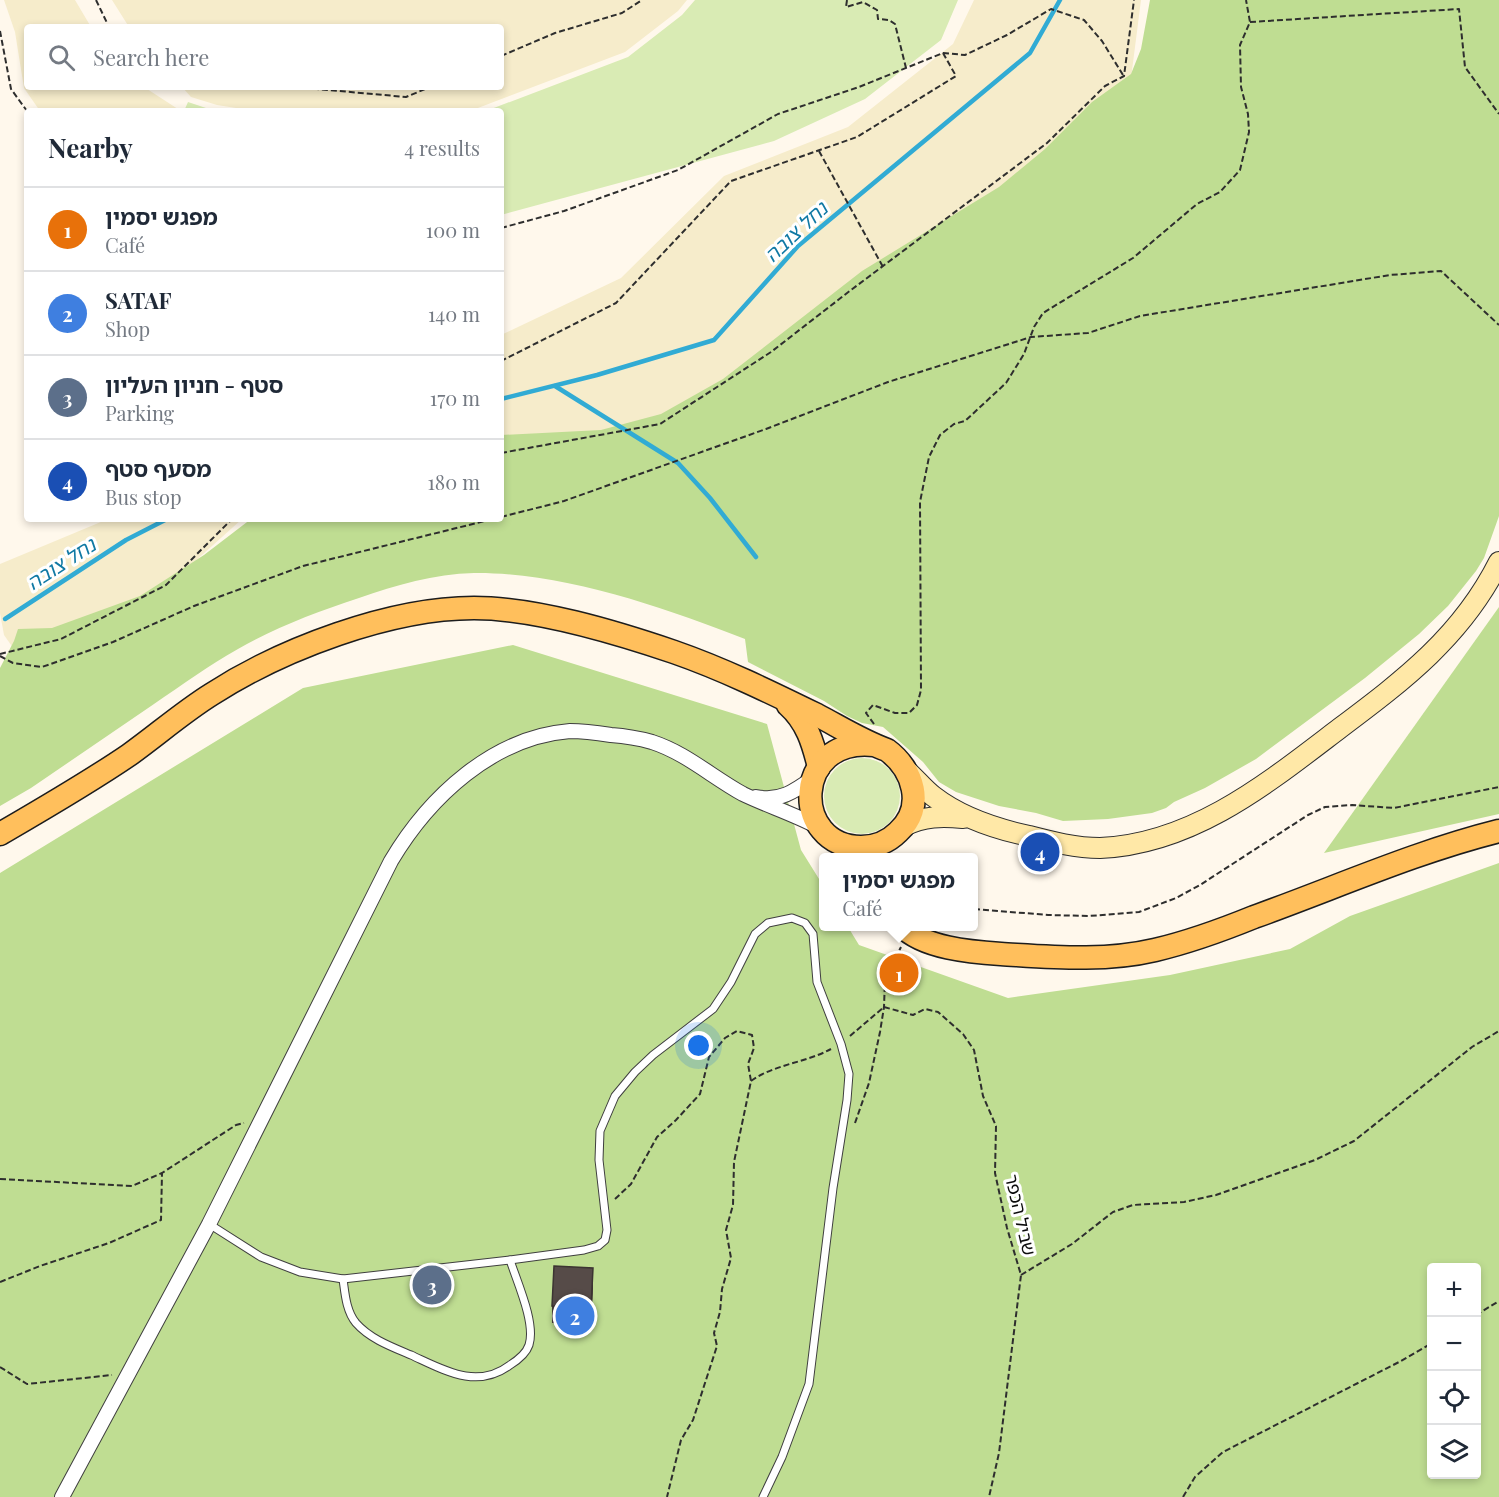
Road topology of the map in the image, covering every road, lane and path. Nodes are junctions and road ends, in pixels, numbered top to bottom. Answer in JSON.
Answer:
{"nodes":[{"id":1,"x":96,"y":0,"type":"edge"},
{"id":2,"x":642,"y":0,"type":"edge"},
{"id":3,"x":847,"y":0,"type":"edge"},
{"id":4,"x":1134,"y":0,"type":"edge"},
{"id":5,"x":1246,"y":0,"type":"edge"},
{"id":6,"x":1250,"y":22,"type":"junction"},
{"id":7,"x":108,"y":24,"type":"edge"},
{"id":8,"x":0,"y":32,"type":"edge"},
{"id":9,"x":944,"y":53,"type":"junction"},
{"id":10,"x":504,"y":55,"type":"edge"},
{"id":11,"x":906,"y":68,"type":"junction"},
{"id":12,"x":1124,"y":76,"type":"junction"},
{"id":13,"x":325,"y":90,"type":"edge"},
{"id":14,"x":423,"y":90,"type":"edge"},
{"id":15,"x":25,"y":108,"type":"edge"},
{"id":16,"x":1499,"y":114,"type":"edge"},
{"id":17,"x":819,"y":150,"type":"junction"},
{"id":18,"x":504,"y":227,"type":"edge"},
{"id":19,"x":883,"y":267,"type":"junction"},
{"id":20,"x":1499,"y":326,"type":"edge"},
{"id":21,"x":1030,"y":337,"type":"junction"},
{"id":22,"x":504,"y":359,"type":"edge"},
{"id":23,"x":504,"y":452,"type":"edge"},
{"id":24,"x":504,"y":516,"type":"edge"},
{"id":25,"x":229,"y":522,"type":"edge"},
{"id":26,"x":481,"y":522,"type":"edge"},
{"id":27,"x":1499,"y":562,"type":"edge"},
{"id":28,"x":0,"y":655,"type":"edge"},
{"id":29,"x":772,"y":694,"type":"junction"},
{"id":30,"x":880,"y":748,"type":"junction"},
{"id":31,"x":907,"y":771,"type":"junction"},
{"id":32,"x":816,"y":772,"type":"junction"},
{"id":33,"x":1499,"y":787,"type":"edge"},
{"id":34,"x":738,"y":791,"type":"junction"},
{"id":35,"x":972,"y":818,"type":"junction"},
{"id":36,"x":902,"y":829,"type":"junction"},
{"id":37,"x":1499,"y":831,"type":"edge"},
{"id":38,"x":0,"y":834,"type":"edge"},
{"id":39,"x":837,"y":843,"type":"edge"},
{"id":40,"x":888,"y":853,"type":"edge"},
{"id":41,"x":978,"y":909,"type":"edge"},
{"id":42,"x":905,"y":931,"type":"edge"},
{"id":43,"x":907,"y":931,"type":"edge"},
{"id":44,"x":884,"y":1007,"type":"junction"},
{"id":45,"x":1499,"y":1031,"type":"edge"},
{"id":46,"x":841,"y":1044,"type":"junction"},
{"id":47,"x":751,"y":1081,"type":"junction"},
{"id":48,"x":262,"y":1119,"type":"junction"},
{"id":49,"x":855,"y":1125,"type":"dead end"},
{"id":50,"x":162,"y":1173,"type":"junction"},
{"id":51,"x":0,"y":1179,"type":"edge"},
{"id":52,"x":606,"y":1215,"type":"junction"},
{"id":53,"x":209,"y":1224,"type":"junction"},
{"id":54,"x":510,"y":1260,"type":"junction"},
{"id":55,"x":1021,"y":1275,"type":"junction"},
{"id":56,"x":343,"y":1279,"type":"junction"},
{"id":57,"x":0,"y":1282,"type":"edge"},
{"id":58,"x":1499,"y":1301,"type":"edge"},
{"id":59,"x":1481,"y":1312,"type":"edge"},
{"id":60,"x":1427,"y":1345,"type":"edge"},
{"id":61,"x":0,"y":1367,"type":"edge"},
{"id":62,"x":128,"y":1373,"type":"junction"},
{"id":63,"x":63,"y":1497,"type":"edge"},
{"id":64,"x":667,"y":1497,"type":"edge"},
{"id":65,"x":763,"y":1497,"type":"edge"},
{"id":66,"x":989,"y":1497,"type":"edge"},
{"id":67,"x":1183,"y":1497,"type":"edge"}],
"edges":[{"from":1,"to":7,"type":"path"},
{"from":2,"to":10,"type":"path"},
{"from":3,"to":11,"type":"path"},
{"from":4,"to":12,"type":"path"},
{"from":5,"to":6,"type":"path"},
{"from":6,"to":16,"type":"path"},
{"from":6,"to":21,"type":"path"},
{"from":8,"to":15,"type":"path"},
{"from":9,"to":11,"type":"path"},
{"from":9,"to":12,"type":"path"},
{"from":9,"to":17,"type":"path"},
{"from":11,"to":18,"type":"path"},
{"from":12,"to":19,"type":"path"},
{"from":13,"to":14,"type":"path"},
{"from":17,"to":19,"type":"path"},
{"from":17,"to":22,"type":"path"},
{"from":19,"to":23,"type":"path"},
{"from":20,"to":21,"type":"path"},
{"from":21,"to":24,"type":"path"},
{"from":21,"to":30,"type":"path"},
{"from":25,"to":28,"type":"path"},
{"from":26,"to":28,"type":"path"},
{"from":27,"to":35,"type":"main road"},
{"from":29,"to":30,"type":"main road"},
{"from":29,"to":32,"type":"main road"},
{"from":29,"to":38,"type":"main road"},
{"from":30,"to":31,"type":"main road"},
{"from":30,"to":32,"type":"main road"},
{"from":31,"to":35,"type":"main road"},
{"from":31,"to":36,"type":"main road"},
{"from":32,"to":34,"type":"street"},
{"from":32,"to":39,"type":"main road"},
{"from":33,"to":41,"type":"path"},
{"from":34,"to":39,"type":"street"},
{"from":34,"to":48,"type":"street"},
{"from":35,"to":36,"type":"main road"},
{"from":36,"to":39,"type":"main road"},
{"from":36,"to":40,"type":"main road"},
{"from":37,"to":43,"type":"main road"},
{"from":42,"to":44,"type":"path"},
{"from":44,"to":46,"type":"path"},
{"from":44,"to":49,"type":"path"},
{"from":44,"to":55,"type":"path","name":"שביל הכפר"},
{"from":45,"to":55,"type":"path"},
{"from":46,"to":47,"type":"path"},
{"from":46,"to":52,"type":"lane"},
{"from":46,"to":65,"type":"lane"},
{"from":47,"to":52,"type":"path"},
{"from":47,"to":64,"type":"path"},
{"from":48,"to":50,"type":"path"},
{"from":48,"to":53,"type":"street"},
{"from":50,"to":51,"type":"path"},
{"from":50,"to":57,"type":"path"},
{"from":52,"to":54,"type":"lane"},
{"from":53,"to":56,"type":"lane"},
{"from":53,"to":62,"type":"street"},
{"from":54,"to":56,"type":"lane"},
{"from":54,"to":56,"type":"lane"},
{"from":55,"to":66,"type":"path","name":"שביל הכפר"},
{"from":58,"to":59,"type":"path"},
{"from":60,"to":67,"type":"path"},
{"from":61,"to":62,"type":"path"},
{"from":62,"to":63,"type":"street"}]}
